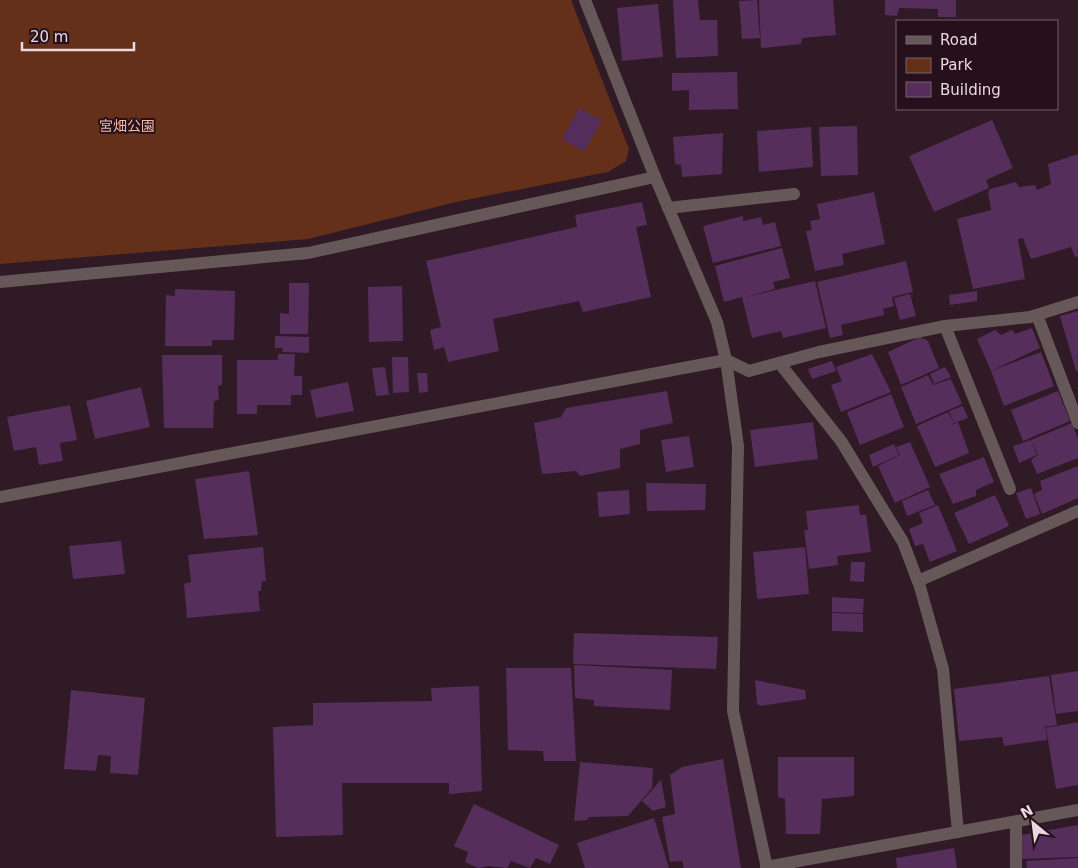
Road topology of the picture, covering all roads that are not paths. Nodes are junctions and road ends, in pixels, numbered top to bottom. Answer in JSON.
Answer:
{"nodes":[{"id":1,"x":585,"y":0,"type":"edge"},
{"id":2,"x":655,"y":177,"type":"junction"},
{"id":3,"x":794,"y":194,"type":"dead end"},
{"id":4,"x":668,"y":208,"type":"junction"},
{"id":5,"x":0,"y":282,"type":"edge"},
{"id":6,"x":1078,"y":302,"type":"edge"},
{"id":7,"x":1037,"y":315,"type":"junction"},
{"id":8,"x":945,"y":326,"type":"junction"},
{"id":9,"x":726,"y":360,"type":"junction"},
{"id":10,"x":780,"y":365,"type":"junction"},
{"id":11,"x":1078,"y":423,"type":"edge"},
{"id":12,"x":1010,"y":490,"type":"dead end"},
{"id":13,"x":0,"y":497,"type":"edge"},
{"id":14,"x":1078,"y":511,"type":"edge"},
{"id":15,"x":918,"y":581,"type":"junction"},
{"id":16,"x":1078,"y":810,"type":"edge"},
{"id":17,"x":1016,"y":822,"type":"junction"},
{"id":18,"x":958,"y":832,"type":"junction"},
{"id":19,"x":767,"y":868,"type":"edge"},
{"id":20,"x":1016,"y":868,"type":"edge"}],
"edges":[{"from":1,"to":2,"type":"street"},
{"from":2,"to":4,"type":"street"},
{"from":2,"to":5,"type":"street"},
{"from":3,"to":4,"type":"street"},
{"from":4,"to":9,"type":"street"},
{"from":6,"to":7,"type":"street"},
{"from":7,"to":8,"type":"street"},
{"from":7,"to":11,"type":"street"},
{"from":8,"to":10,"type":"street"},
{"from":8,"to":12,"type":"street"},
{"from":9,"to":10,"type":"street"},
{"from":9,"to":13,"type":"street"},
{"from":9,"to":19,"type":"street"},
{"from":10,"to":15,"type":"street"},
{"from":14,"to":15,"type":"street"},
{"from":15,"to":18,"type":"street"},
{"from":16,"to":17,"type":"street"},
{"from":17,"to":18,"type":"street"},
{"from":17,"to":20,"type":"street"},
{"from":18,"to":19,"type":"street"}]}
